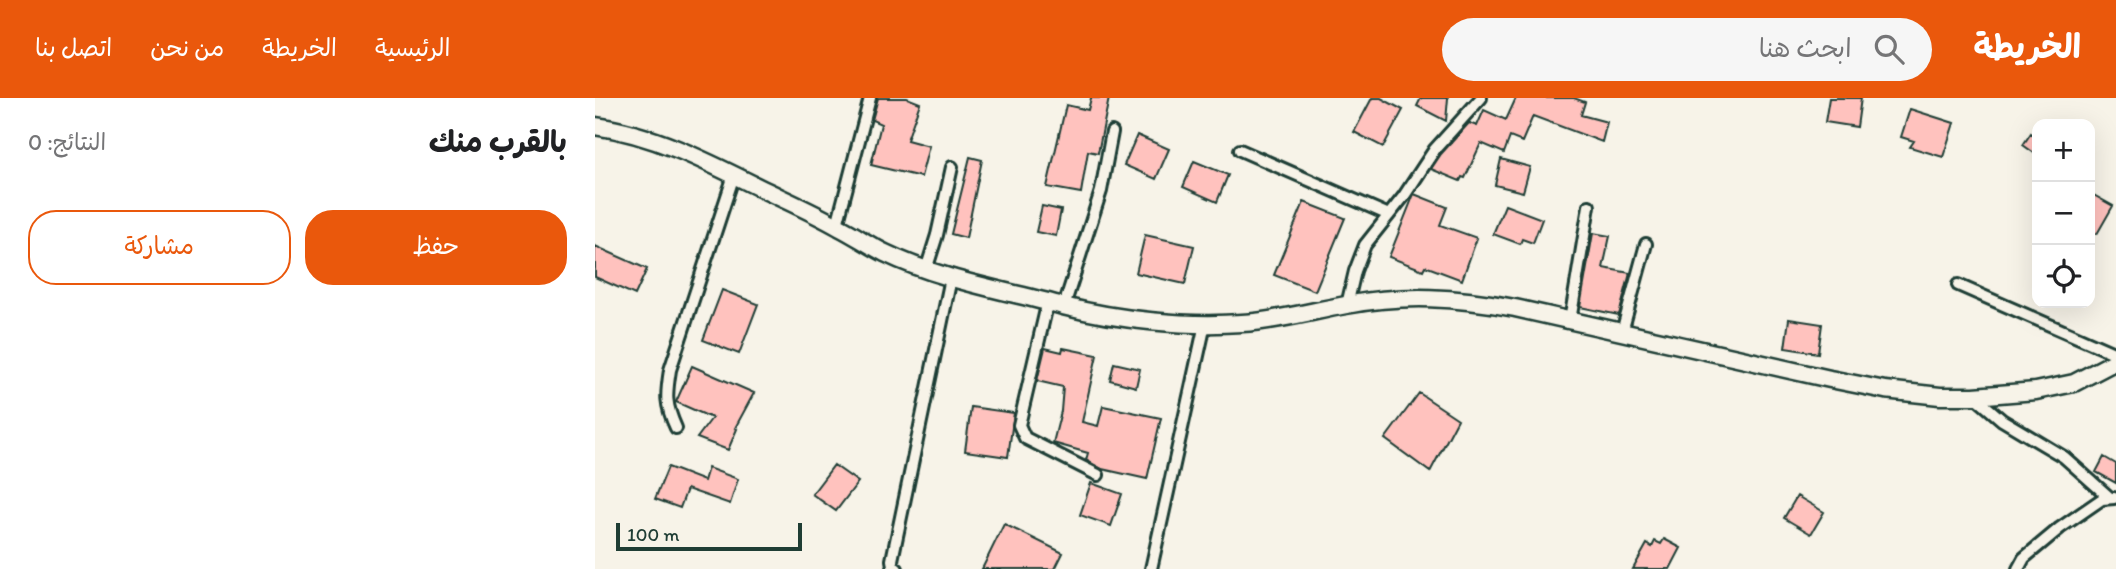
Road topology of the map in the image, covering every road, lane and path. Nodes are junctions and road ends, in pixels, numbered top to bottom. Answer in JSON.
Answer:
{"nodes":[{"id":1,"x":870,"y":98,"type":"edge"},
{"id":2,"x":1481,"y":98,"type":"edge"},
{"id":3,"x":595,"y":126,"type":"edge"},
{"id":4,"x":1112,"y":132,"type":"dead end"},
{"id":5,"x":1240,"y":150,"type":"dead end"},
{"id":6,"x":952,"y":167,"type":"dead end"},
{"id":7,"x":734,"y":175,"type":"junction"},
{"id":8,"x":1589,"y":206,"type":"dead end"},
{"id":9,"x":1389,"y":215,"type":"junction"},
{"id":10,"x":837,"y":225,"type":"junction"},
{"id":11,"x":1646,"y":244,"type":"dead end"},
{"id":12,"x":926,"y":270,"type":"junction"},
{"id":13,"x":951,"y":278,"type":"junction"},
{"id":14,"x":1958,"y":285,"type":"dead end"},
{"id":15,"x":1056,"y":304,"type":"junction"},
{"id":16,"x":1347,"y":304,"type":"junction"},
{"id":17,"x":1570,"y":321,"type":"junction"},
{"id":18,"x":1205,"y":324,"type":"junction"},
{"id":19,"x":1622,"y":332,"type":"junction"},
{"id":20,"x":2116,"y":354,"type":"edge"},
{"id":21,"x":2116,"y":361,"type":"edge"},
{"id":22,"x":1974,"y":396,"type":"junction"},
{"id":23,"x":676,"y":428,"type":"dead end"},
{"id":24,"x":1098,"y":475,"type":"dead end"},
{"id":25,"x":2112,"y":497,"type":"edge"},
{"id":26,"x":897,"y":569,"type":"edge"},
{"id":27,"x":1151,"y":569,"type":"edge"},
{"id":28,"x":2018,"y":569,"type":"edge"}],
"edges":[{"from":1,"to":10,"type":"street"},
{"from":2,"to":9,"type":"street"},
{"from":3,"to":7,"type":"street"},
{"from":4,"to":15,"type":"street"},
{"from":5,"to":9,"type":"street"},
{"from":6,"to":12,"type":"street"},
{"from":7,"to":10,"type":"street"},
{"from":7,"to":23,"type":"street"},
{"from":8,"to":17,"type":"street"},
{"from":9,"to":16,"type":"street"},
{"from":10,"to":12,"type":"street"},
{"from":11,"to":19,"type":"street"},
{"from":12,"to":13,"type":"street"},
{"from":13,"to":15,"type":"street"},
{"from":13,"to":26,"type":"street"},
{"from":14,"to":20,"type":"street"},
{"from":15,"to":18,"type":"street"},
{"from":15,"to":24,"type":"street"},
{"from":16,"to":17,"type":"street"},
{"from":16,"to":18,"type":"street"},
{"from":17,"to":19,"type":"street"},
{"from":18,"to":27,"type":"street"},
{"from":19,"to":22,"type":"street"},
{"from":21,"to":22,"type":"street"},
{"from":22,"to":25,"type":"street"},
{"from":25,"to":28,"type":"street"}]}
